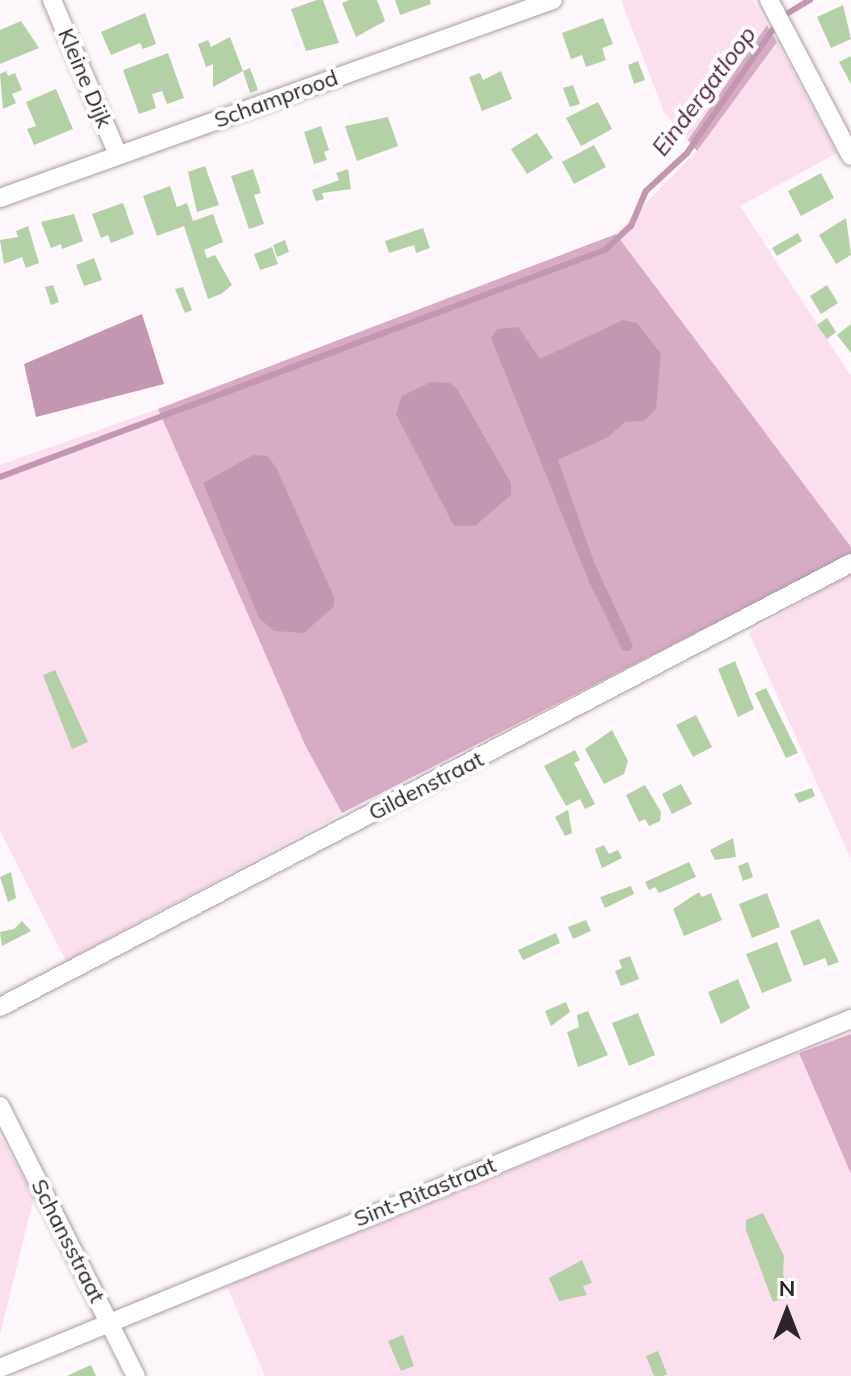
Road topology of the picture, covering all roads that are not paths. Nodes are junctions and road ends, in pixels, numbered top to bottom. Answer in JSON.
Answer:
{"nodes":[{"id":1,"x":52,"y":0,"type":"edge"},
{"id":2,"x":553,"y":0,"type":"edge"},
{"id":3,"x":769,"y":0,"type":"edge"},
{"id":4,"x":118,"y":155,"type":"junction"},
{"id":5,"x":851,"y":156,"type":"edge"},
{"id":6,"x":0,"y":198,"type":"edge"},
{"id":7,"x":851,"y":563,"type":"edge"},
{"id":8,"x":0,"y":1007,"type":"edge"},
{"id":9,"x":851,"y":1019,"type":"edge"},
{"id":10,"x":0,"y":1106,"type":"edge"},
{"id":11,"x":108,"y":1322,"type":"junction"},
{"id":12,"x":0,"y":1368,"type":"edge"},
{"id":13,"x":136,"y":1376,"type":"edge"}],
"edges":[{"from":1,"to":4,"type":"street","name":"Kleine Dijk"},
{"from":2,"to":4,"type":"street","name":"Schamprood"},
{"from":3,"to":5,"type":"street"},
{"from":4,"to":6,"type":"street","name":"Schamprood"},
{"from":7,"to":8,"type":"street","name":"Gildenstraat"},
{"from":9,"to":11,"type":"street","name":"Sint-Ritastraat"},
{"from":10,"to":11,"type":"street","name":"Schansstraat"},
{"from":11,"to":12,"type":"street","name":"Sint-Ritastraat"},
{"from":11,"to":13,"type":"street","name":"Schansstraat"}]}
